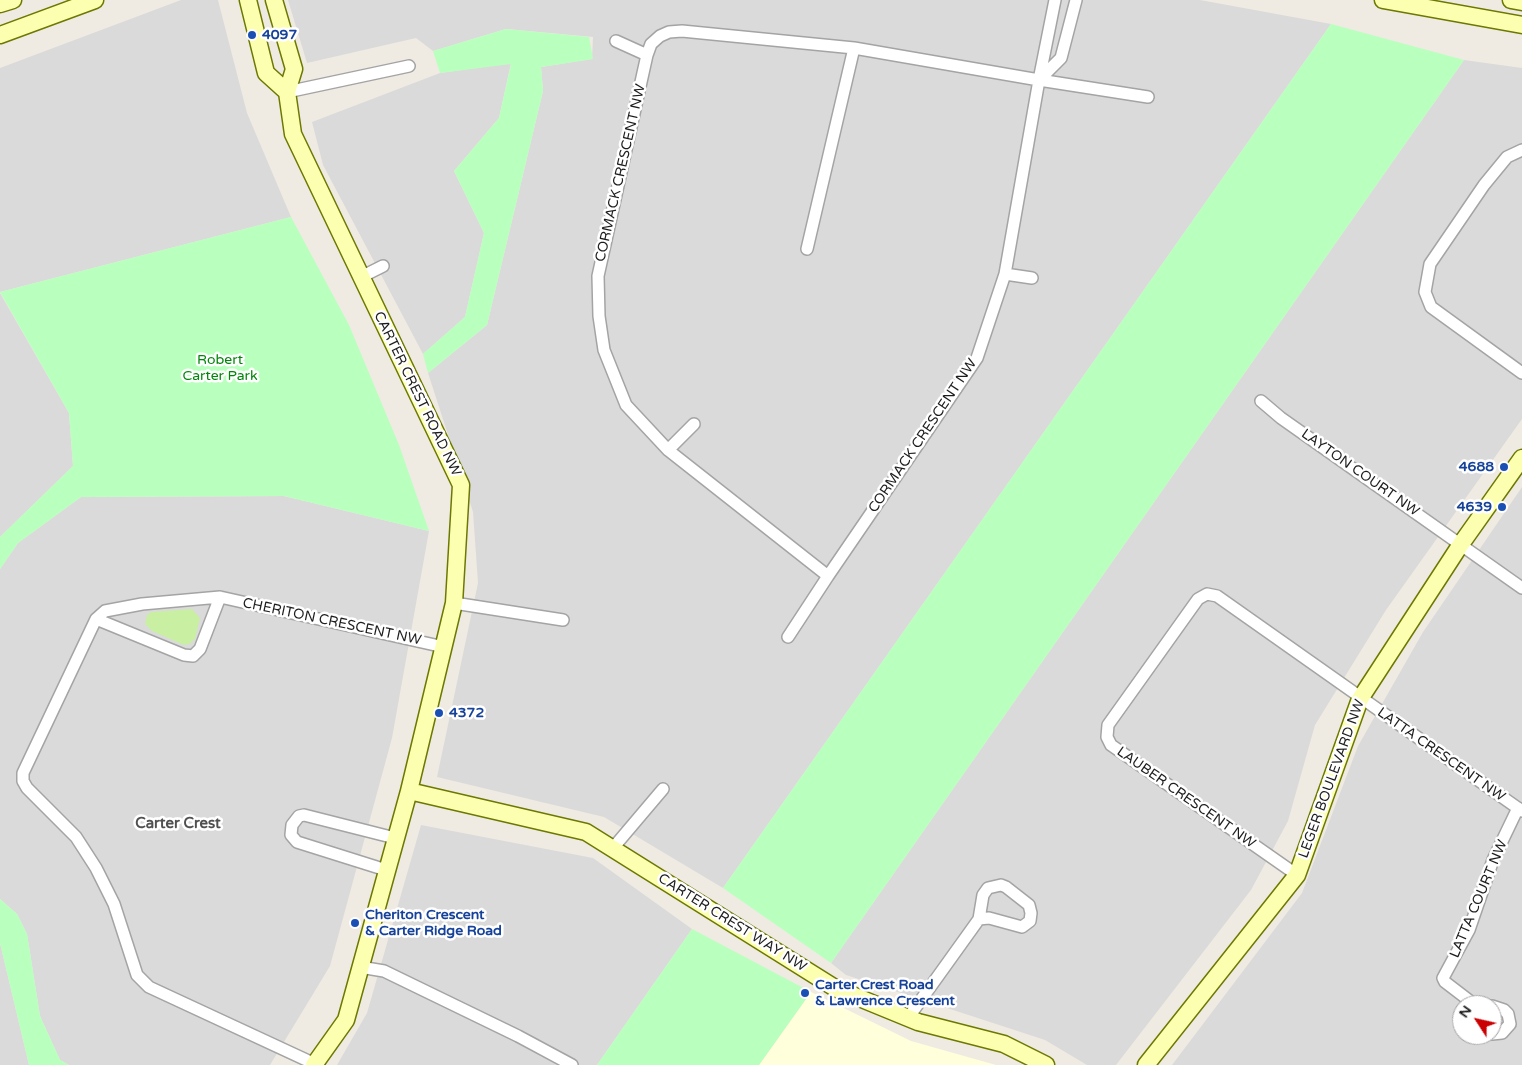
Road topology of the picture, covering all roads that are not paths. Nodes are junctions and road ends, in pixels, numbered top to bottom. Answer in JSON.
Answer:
{"nodes":[{"id":1,"x":13,"y":0,"type":"edge"},
{"id":2,"x":95,"y":0,"type":"edge"},
{"id":3,"x":248,"y":0,"type":"edge"},
{"id":4,"x":274,"y":0,"type":"edge"},
{"id":5,"x":1055,"y":0,"type":"edge"},
{"id":6,"x":1076,"y":0,"type":"edge"},
{"id":7,"x":1383,"y":0,"type":"edge"},
{"id":8,"x":1511,"y":0,"type":"edge"},
{"id":9,"x":1522,"y":2,"type":"edge"},
{"id":10,"x":0,"y":4,"type":"edge"},
{"id":11,"x":1522,"y":25,"type":"edge"},
{"id":12,"x":0,"y":35,"type":"edge"},
{"id":13,"x":616,"y":41,"type":"dead end"},
{"id":14,"x":854,"y":48,"type":"junction"},
{"id":15,"x":647,"y":55,"type":"junction"},
{"id":16,"x":409,"y":66,"type":"dead end"},
{"id":17,"x":1039,"y":80,"type":"junction"},
{"id":18,"x":287,"y":92,"type":"junction"},
{"id":19,"x":1148,"y":97,"type":"dead end"},
{"id":20,"x":1522,"y":150,"type":"edge"},
{"id":21,"x":807,"y":249,"type":"dead end"},
{"id":22,"x":384,"y":266,"type":"dead end"},
{"id":23,"x":1005,"y":274,"type":"junction"},
{"id":24,"x":361,"y":276,"type":"junction"},
{"id":25,"x":1032,"y":278,"type":"dead end"},
{"id":26,"x":1522,"y":373,"type":"edge"},
{"id":27,"x":1261,"y":401,"type":"dead end"},
{"id":28,"x":694,"y":424,"type":"dead end"},
{"id":29,"x":668,"y":450,"type":"junction"},
{"id":30,"x":1522,"y":458,"type":"edge"},
{"id":31,"x":1461,"y":544,"type":"junction"},
{"id":32,"x":828,"y":576,"type":"junction"},
{"id":33,"x":1522,"y":588,"type":"edge"},
{"id":34,"x":220,"y":597,"type":"junction"},
{"id":35,"x":454,"y":603,"type":"junction"},
{"id":36,"x":96,"y":619,"type":"junction"},
{"id":37,"x":563,"y":620,"type":"dead end"},
{"id":38,"x":788,"y":637,"type":"dead end"},
{"id":39,"x":444,"y":647,"type":"junction"},
{"id":40,"x":1360,"y":699,"type":"junction"},
{"id":41,"x":663,"y":789,"type":"dead end"},
{"id":42,"x":409,"y":791,"type":"junction"},
{"id":43,"x":1520,"y":809,"type":"edge"},
{"id":44,"x":395,"y":838,"type":"junction"},
{"id":45,"x":613,"y":848,"type":"junction"},
{"id":46,"x":386,"y":870,"type":"junction"},
{"id":47,"x":1297,"y":875,"type":"junction"},
{"id":48,"x":979,"y":919,"type":"junction"},
{"id":49,"x":360,"y":967,"type":"junction"},
{"id":50,"x":1462,"y":995,"type":"edge"},
{"id":51,"x":1502,"y":1009,"type":"edge"},
{"id":52,"x":908,"y":1018,"type":"junction"},
{"id":53,"x":1502,"y":1033,"type":"edge"},
{"id":54,"x":314,"y":1064,"type":"edge"},
{"id":55,"x":572,"y":1065,"type":"edge"},
{"id":56,"x":1046,"y":1065,"type":"edge"},
{"id":57,"x":1146,"y":1065,"type":"edge"}],
"edges":[{"from":1,"to":10,"type":"street"},
{"from":2,"to":12,"type":"street"},
{"from":3,"to":18,"type":"street"},
{"from":4,"to":18,"type":"street","name":"CARTER CREST ROAD NW"},
{"from":5,"to":17,"type":"street","name":"CORMACK CRESCENT NW"},
{"from":6,"to":17,"type":"street"},
{"from":7,"to":11,"type":"street"},
{"from":8,"to":9,"type":"street"},
{"from":13,"to":15,"type":"street"},
{"from":14,"to":15,"type":"street","name":"CORMACK CRESCENT NW"},
{"from":14,"to":17,"type":"street","name":"CORMACK CRESCENT NW"},
{"from":14,"to":21,"type":"street"},
{"from":15,"to":29,"type":"street","name":"CORMACK CRESCENT NW"},
{"from":16,"to":18,"type":"street"},
{"from":17,"to":19,"type":"street","name":"CORMACK CRESCENT NW"},
{"from":17,"to":23,"type":"street","name":"CORMACK CRESCENT NW"},
{"from":18,"to":24,"type":"street","name":"CARTER CREST ROAD NW"},
{"from":20,"to":26,"type":"street"},
{"from":22,"to":24,"type":"street"},
{"from":23,"to":25,"type":"street"},
{"from":23,"to":32,"type":"street","name":"CORMACK CRESCENT NW"},
{"from":24,"to":35,"type":"street","name":"CARTER CREST ROAD NW"},
{"from":27,"to":31,"type":"street","name":"LAYTON COURT NW"},
{"from":28,"to":29,"type":"street"},
{"from":29,"to":32,"type":"street","name":"CORMACK CRESCENT NW"},
{"from":30,"to":31,"type":"street","name":"LEGER BOULEVARD NW"},
{"from":31,"to":33,"type":"street","name":"LAYTON COURT NW"},
{"from":31,"to":40,"type":"street","name":"LEGER BOULEVARD NW"},
{"from":32,"to":38,"type":"street","name":"CORMACK CRESCENT NW"},
{"from":34,"to":36,"type":"street","name":"CHERITON CRESCENT NW"},
{"from":34,"to":36,"type":"street"},
{"from":34,"to":39,"type":"street","name":"CHERITON CRESCENT NW"},
{"from":35,"to":37,"type":"street"},
{"from":35,"to":39,"type":"street","name":"CARTER CREST ROAD NW"},
{"from":36,"to":54,"type":"street"},
{"from":39,"to":42,"type":"street","name":"CARTER CREST ROAD NW"},
{"from":40,"to":43,"type":"street","name":"LATTA CRESCENT NW"},
{"from":40,"to":47,"type":"street","name":"LEGER BOULEVARD NW"},
{"from":40,"to":47,"type":"street","name":"LAUBER CRESCENT NW"},
{"from":41,"to":45,"type":"street"},
{"from":42,"to":44,"type":"street","name":"CARTER CREST ROAD NW"},
{"from":42,"to":45,"type":"street","name":"CARTER CREST WAY NW"},
{"from":43,"to":50,"type":"street","name":"LATTA COURT NW"},
{"from":44,"to":46,"type":"street","name":"CARTER CREST ROAD NW"},
{"from":44,"to":46,"type":"street"},
{"from":45,"to":52,"type":"street","name":"CARTER CREST WAY NW"},
{"from":46,"to":49,"type":"street","name":"CARTER CREST ROAD NW"},
{"from":47,"to":57,"type":"street","name":"LEGER BOULEVARD NW"},
{"from":48,"to":48,"type":"street"},
{"from":48,"to":52,"type":"street"},
{"from":49,"to":54,"type":"street","name":"CARTER CREST ROAD NW"},
{"from":49,"to":55,"type":"street"},
{"from":51,"to":53,"type":"street"},
{"from":52,"to":56,"type":"street","name":"CARTER CREST WAY NW"}]}
